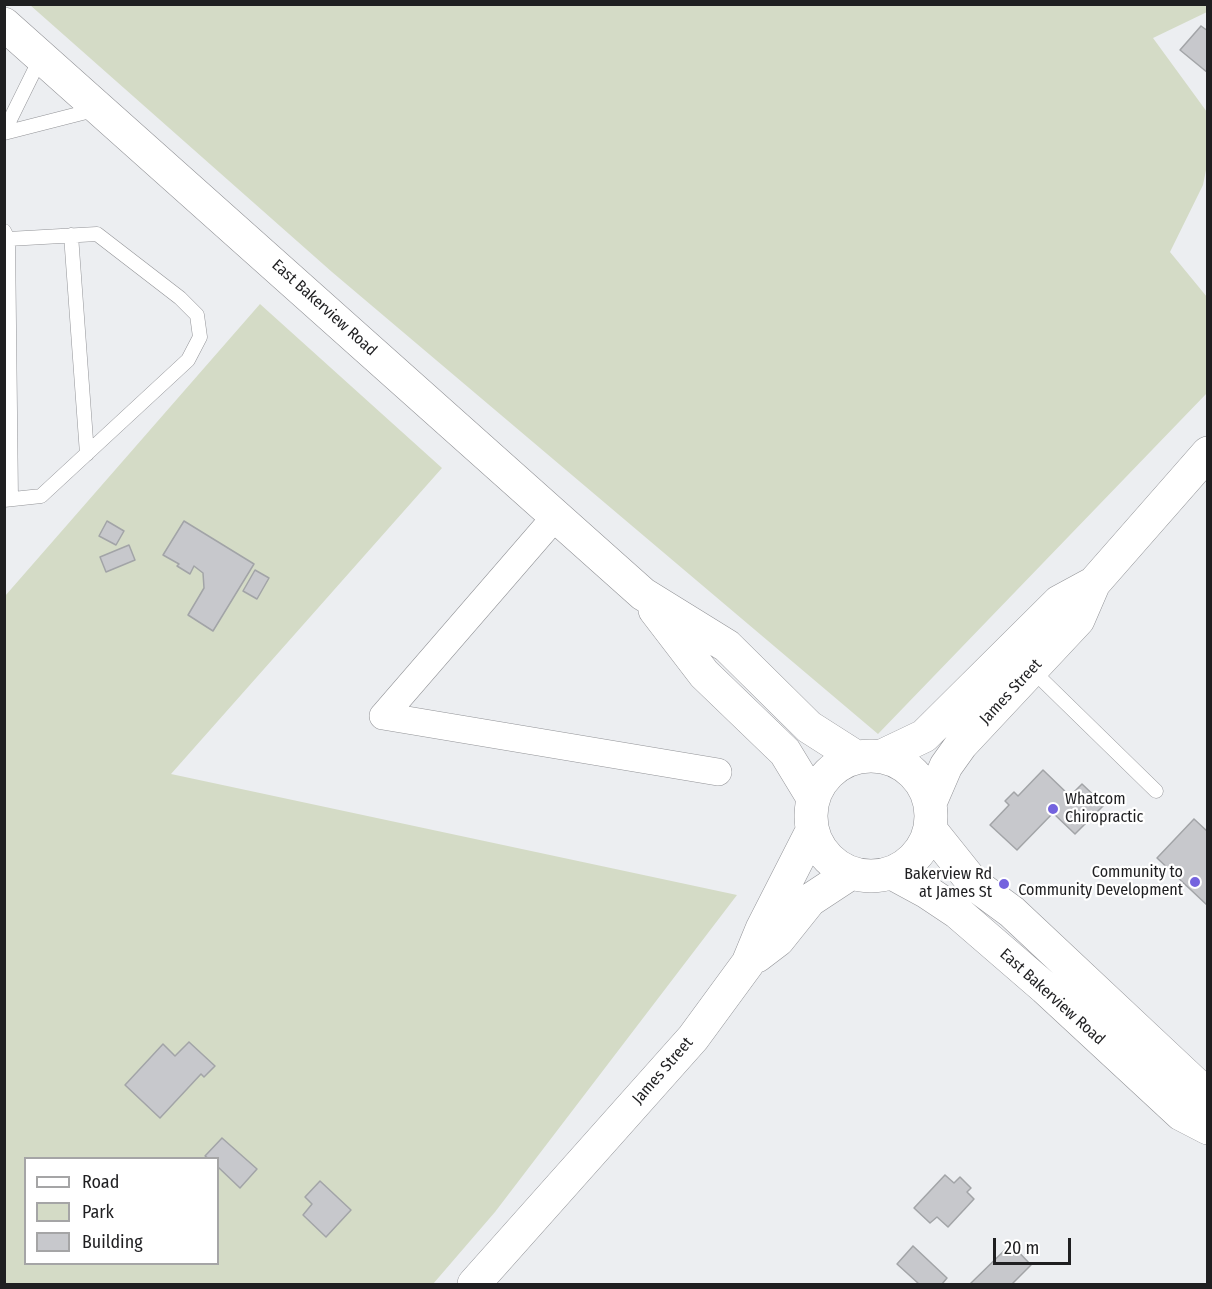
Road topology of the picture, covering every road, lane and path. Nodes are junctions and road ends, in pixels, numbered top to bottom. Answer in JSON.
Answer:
{"nodes":[{"id":1,"x":4,"y":24,"type":"edge"},
{"id":2,"x":42,"y":57,"type":"junction"},
{"id":3,"x":100,"y":109,"type":"junction"},
{"id":4,"x":4,"y":132,"type":"edge"},
{"id":5,"x":6,"y":235,"type":"edge"},
{"id":6,"x":71,"y":235,"type":"junction"},
{"id":7,"x":1208,"y":453,"type":"edge"},
{"id":8,"x":87,"y":454,"type":"junction"},
{"id":9,"x":8,"y":500,"type":"edge"},
{"id":10,"x":556,"y":516,"type":"junction"},
{"id":11,"x":1094,"y":583,"type":"junction"},
{"id":12,"x":643,"y":594,"type":"junction"},
{"id":13,"x":994,"y":667,"type":"junction"},
{"id":14,"x":1031,"y":670,"type":"junction"},
{"id":15,"x":869,"y":757,"type":"junction"},
{"id":16,"x":718,"y":772,"type":"dead end"},
{"id":17,"x":1156,"y":791,"type":"dead end"},
{"id":18,"x":813,"y":798,"type":"junction"},
{"id":19,"x":930,"y":816,"type":"junction"},
{"id":20,"x":812,"y":831,"type":"junction"},
{"id":21,"x":851,"y":873,"type":"junction"},
{"id":22,"x":892,"y":873,"type":"junction"},
{"id":23,"x":748,"y":963,"type":"junction"},
{"id":24,"x":1208,"y":1096,"type":"edge"},
{"id":25,"x":1208,"y":1128,"type":"edge"},
{"id":26,"x":474,"y":1284,"type":"edge"}],
"edges":[{"from":1,"to":2,"type":"main road","name":"East Bakerview Road"},
{"from":2,"to":3,"type":"main road","name":"East Bakerview Road"},
{"from":2,"to":4,"type":"lane"},
{"from":3,"to":4,"type":"lane"},
{"from":3,"to":10,"type":"main road","name":"East Bakerview Road"},
{"from":5,"to":6,"type":"lane"},
{"from":5,"to":9,"type":"lane"},
{"from":6,"to":8,"type":"lane"},
{"from":6,"to":8,"type":"lane"},
{"from":7,"to":11,"type":"main road","name":"James Street"},
{"from":8,"to":9,"type":"lane"},
{"from":10,"to":12,"type":"main road","name":"East Bakerview Road"},
{"from":10,"to":16,"type":"street"},
{"from":11,"to":13,"type":"main road","name":"James Street"},
{"from":11,"to":14,"type":"main road","name":"James Street"},
{"from":12,"to":15,"type":"main road","name":"East Bakerview Road"},
{"from":12,"to":18,"type":"main road","name":"East Bakerview Road"},
{"from":13,"to":14,"type":"lane"},
{"from":13,"to":15,"type":"main road","name":"James Street"},
{"from":14,"to":17,"type":"lane"},
{"from":14,"to":19,"type":"main road","name":"James Street"},
{"from":15,"to":18,"type":"main road"},
{"from":15,"to":19,"type":"main road"},
{"from":18,"to":20,"type":"main road"},
{"from":19,"to":22,"type":"main road"},
{"from":19,"to":24,"type":"main road","name":"East Bakerview Road"},
{"from":20,"to":21,"type":"main road"},
{"from":20,"to":23,"type":"main road","name":"James Street"},
{"from":21,"to":22,"type":"main road"},
{"from":21,"to":23,"type":"main road"},
{"from":22,"to":25,"type":"main road","name":"East Bakerview Road"},
{"from":23,"to":26,"type":"main road","name":"James Street"}]}
